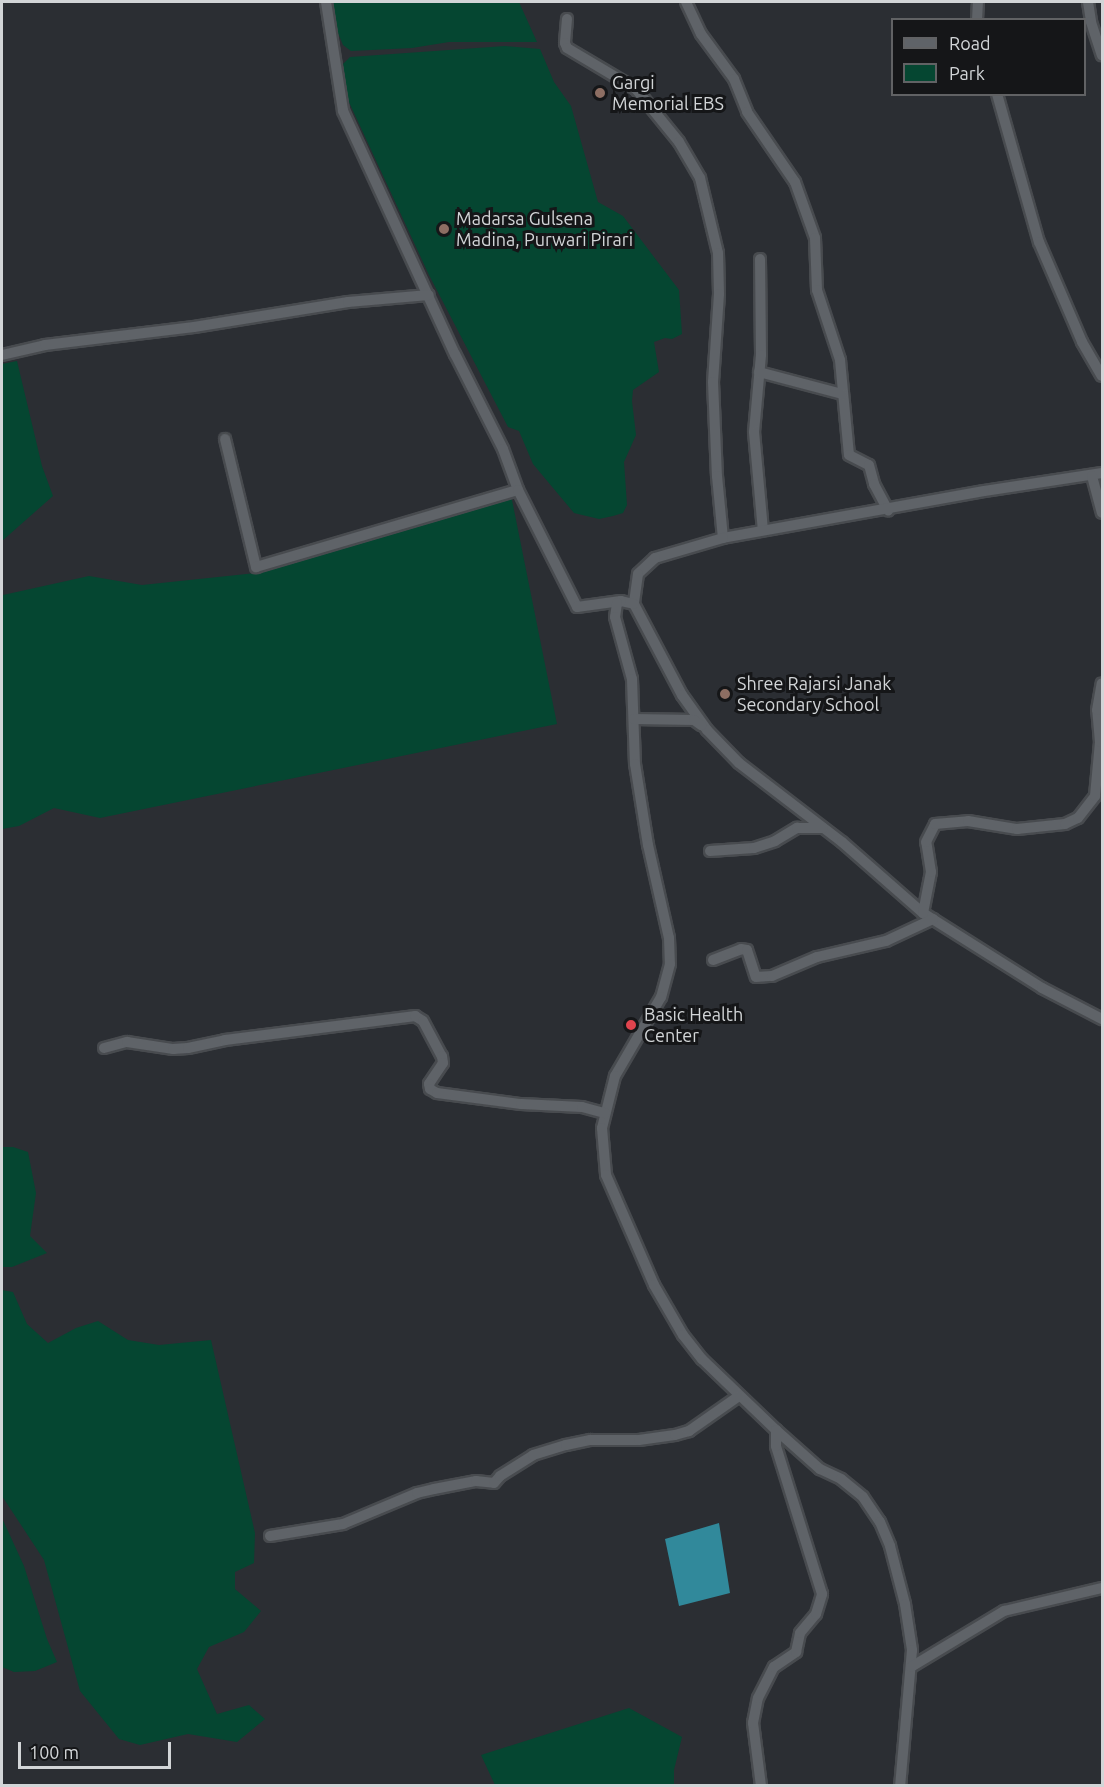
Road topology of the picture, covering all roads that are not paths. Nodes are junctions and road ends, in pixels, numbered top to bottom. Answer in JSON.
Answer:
{"nodes":[{"id":1,"x":326,"y":2,"type":"edge"},
{"id":2,"x":686,"y":2,"type":"edge"},
{"id":3,"x":978,"y":2,"type":"edge"},
{"id":4,"x":1088,"y":2,"type":"edge"},
{"id":5,"x":977,"y":18,"type":"edge"},
{"id":6,"x":567,"y":19,"type":"dead end"},
{"id":7,"x":1102,"y":55,"type":"edge"},
{"id":8,"x":998,"y":96,"type":"edge"},
{"id":9,"x":760,"y":259,"type":"dead end"},
{"id":10,"x":429,"y":295,"type":"junction"},
{"id":11,"x":2,"y":355,"type":"edge"},
{"id":12,"x":759,"y":372,"type":"junction"},
{"id":13,"x":1102,"y":376,"type":"edge"},
{"id":14,"x":842,"y":394,"type":"junction"},
{"id":15,"x":225,"y":439,"type":"dead end"},
{"id":16,"x":1097,"y":474,"type":"edge"},
{"id":17,"x":518,"y":490,"type":"junction"},
{"id":18,"x":888,"y":510,"type":"junction"},
{"id":19,"x":1102,"y":513,"type":"edge"},
{"id":20,"x":763,"y":530,"type":"junction"},
{"id":21,"x":723,"y":538,"type":"junction"},
{"id":22,"x":621,"y":601,"type":"junction"},
{"id":23,"x":634,"y":604,"type":"junction"},
{"id":24,"x":1102,"y":683,"type":"edge"},
{"id":25,"x":634,"y":719,"type":"junction"},
{"id":26,"x":707,"y":730,"type":"junction"},
{"id":27,"x":823,"y":828,"type":"junction"},
{"id":28,"x":710,"y":851,"type":"dead end"},
{"id":29,"x":923,"y":913,"type":"junction"},
{"id":30,"x":933,"y":919,"type":"junction"},
{"id":31,"x":713,"y":960,"type":"dead end"},
{"id":32,"x":1102,"y":1019,"type":"edge"},
{"id":33,"x":104,"y":1048,"type":"dead end"},
{"id":34,"x":605,"y":1113,"type":"junction"},
{"id":35,"x":739,"y":1396,"type":"junction"},
{"id":36,"x":776,"y":1430,"type":"junction"},
{"id":37,"x":270,"y":1536,"type":"dead end"},
{"id":38,"x":1102,"y":1588,"type":"edge"},
{"id":39,"x":911,"y":1667,"type":"junction"},
{"id":40,"x":761,"y":1785,"type":"edge"},
{"id":41,"x":900,"y":1785,"type":"edge"}],
"edges":[{"from":1,"to":10,"type":"street"},
{"from":2,"to":14,"type":"street"},
{"from":3,"to":5,"type":"street"},
{"from":4,"to":7,"type":"street"},
{"from":6,"to":21,"type":"street"},
{"from":8,"to":13,"type":"street"},
{"from":9,"to":12,"type":"street"},
{"from":10,"to":11,"type":"street"},
{"from":10,"to":17,"type":"street"},
{"from":12,"to":14,"type":"street"},
{"from":12,"to":20,"type":"street"},
{"from":14,"to":18,"type":"street"},
{"from":15,"to":17,"type":"street"},
{"from":16,"to":18,"type":"street"},
{"from":16,"to":19,"type":"street"},
{"from":17,"to":22,"type":"street"},
{"from":18,"to":20,"type":"street"},
{"from":20,"to":21,"type":"street"},
{"from":21,"to":23,"type":"street"},
{"from":22,"to":23,"type":"street"},
{"from":22,"to":25,"type":"street"},
{"from":23,"to":26,"type":"street"},
{"from":24,"to":29,"type":"street"},
{"from":25,"to":26,"type":"street"},
{"from":25,"to":34,"type":"street"},
{"from":26,"to":27,"type":"street"},
{"from":27,"to":28,"type":"street"},
{"from":27,"to":29,"type":"street"},
{"from":29,"to":30,"type":"street"},
{"from":30,"to":31,"type":"street"},
{"from":30,"to":32,"type":"street"},
{"from":33,"to":34,"type":"street"},
{"from":34,"to":35,"type":"street"},
{"from":35,"to":36,"type":"street"},
{"from":35,"to":37,"type":"street"},
{"from":36,"to":39,"type":"street"},
{"from":36,"to":40,"type":"street"},
{"from":38,"to":39,"type":"street"},
{"from":39,"to":41,"type":"street"}]}
